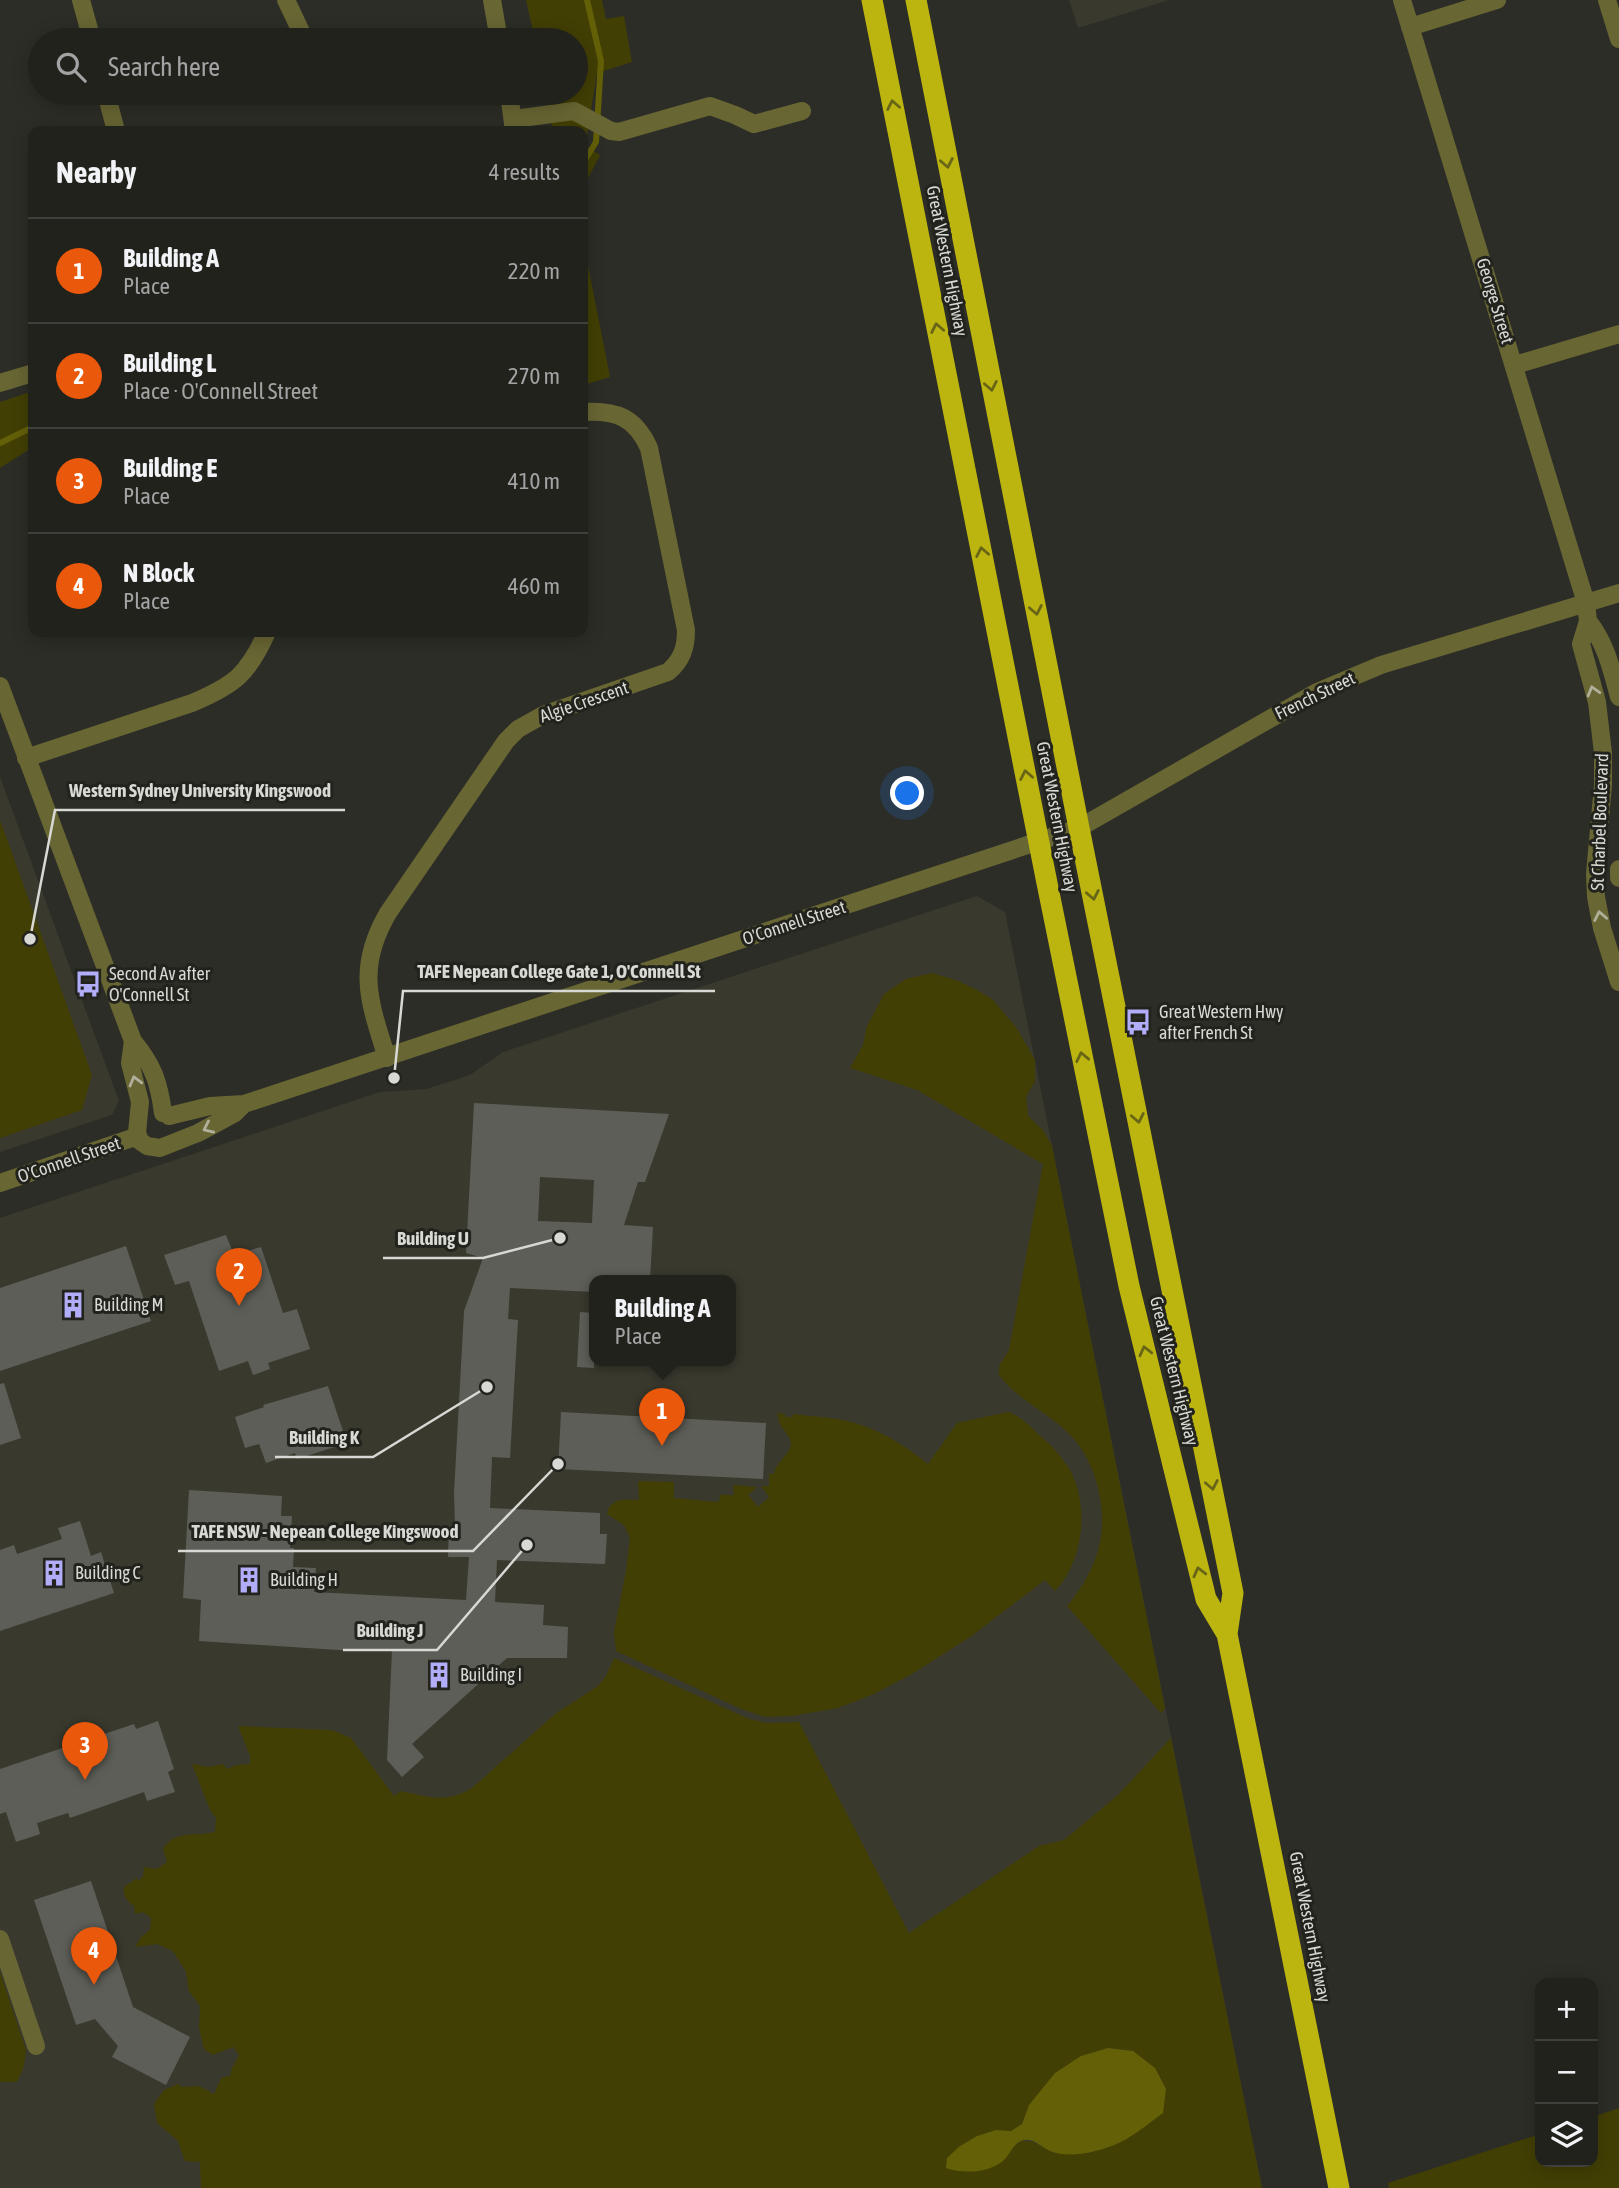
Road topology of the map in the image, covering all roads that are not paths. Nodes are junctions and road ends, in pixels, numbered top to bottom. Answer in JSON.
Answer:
{"nodes":[{"id":1,"x":81,"y":0,"type":"edge"},
{"id":2,"x":286,"y":0,"type":"edge"},
{"id":3,"x":492,"y":0,"type":"edge"},
{"id":4,"x":872,"y":0,"type":"edge"},
{"id":5,"x":916,"y":0,"type":"edge"},
{"id":6,"x":1402,"y":0,"type":"edge"},
{"id":7,"x":1497,"y":0,"type":"edge"},
{"id":8,"x":1607,"y":0,"type":"edge"},
{"id":9,"x":1410,"y":27,"type":"junction"},
{"id":10,"x":89,"y":28,"type":"edge"},
{"id":11,"x":300,"y":28,"type":"edge"},
{"id":12,"x":497,"y":28,"type":"edge"},
{"id":13,"x":1619,"y":39,"type":"edge"},
{"id":14,"x":109,"y":105,"type":"edge"},
{"id":15,"x":511,"y":105,"type":"edge"},
{"id":16,"x":802,"y":111,"type":"dead end"},
{"id":17,"x":514,"y":125,"type":"edge"},
{"id":18,"x":115,"y":126,"type":"edge"},
{"id":19,"x":1619,"y":334,"type":"edge"},
{"id":20,"x":1515,"y":365,"type":"junction"},
{"id":21,"x":28,"y":375,"type":"edge"},
{"id":22,"x":0,"y":383,"type":"edge"},
{"id":23,"x":588,"y":412,"type":"edge"},
{"id":24,"x":1619,"y":593,"type":"edge"},
{"id":25,"x":1587,"y":612,"type":"junction"},
{"id":26,"x":264,"y":637,"type":"edge"},
{"id":27,"x":0,"y":686,"type":"edge"},
{"id":28,"x":1619,"y":697,"type":"edge"},
{"id":29,"x":26,"y":758,"type":"junction"},
{"id":30,"x":1071,"y":831,"type":"junction"},
{"id":31,"x":1040,"y":842,"type":"junction"},
{"id":32,"x":1619,"y":869,"type":"edge"},
{"id":33,"x":1619,"y":878,"type":"edge"},
{"id":34,"x":1619,"y":982,"type":"edge"},
{"id":35,"x":133,"y":1041,"type":"junction"},
{"id":36,"x":387,"y":1058,"type":"junction"},
{"id":37,"x":244,"y":1104,"type":"junction"},
{"id":38,"x":166,"y":1115,"type":"junction"},
{"id":39,"x":138,"y":1128,"type":"junction"},
{"id":40,"x":168,"y":1144,"type":"junction"},
{"id":41,"x":0,"y":1184,"type":"edge"},
{"id":42,"x":1227,"y":1634,"type":"junction"},
{"id":43,"x":0,"y":1939,"type":"edge"},
{"id":44,"x":36,"y":2046,"type":"dead end"},
{"id":45,"x":1339,"y":2188,"type":"edge"}],
"edges":[{"from":1,"to":10,"type":"street"},
{"from":2,"to":11,"type":"street"},
{"from":3,"to":12,"type":"street"},
{"from":31,"to":4,"type":"highway","name":"Great Western Highway","one_way":true},
{"from":5,"to":30,"type":"highway","name":"Great Western Highway","one_way":true},
{"from":6,"to":9,"type":"street","name":"George Street"},
{"from":7,"to":9,"type":"street"},
{"from":8,"to":13,"type":"street"},
{"from":9,"to":20,"type":"street","name":"George Street"},
{"from":14,"to":18,"type":"street"},
{"from":15,"to":17,"type":"street"},
{"from":16,"to":17,"type":"street"},
{"from":19,"to":20,"type":"street"},
{"from":20,"to":25,"type":"street","name":"George Street"},
{"from":21,"to":22,"type":"street"},
{"from":23,"to":36,"type":"street","name":"Algie Crescent"},
{"from":24,"to":25,"type":"street","name":"French Street"},
{"from":25,"to":28,"type":"street"},
{"from":25,"to":30,"type":"street","name":"French Street"},
{"from":34,"to":25,"type":"street","name":"St Charbel Boulevard","one_way":true},
{"from":26,"to":29,"type":"street"},
{"from":27,"to":29,"type":"street"},
{"from":29,"to":35,"type":"street"},
{"from":30,"to":31,"type":"street","name":"O'Connell Street"},
{"from":30,"to":42,"type":"highway","name":"Great Western Highway","one_way":true},
{"from":31,"to":36,"type":"street","name":"O'Connell Street"},
{"from":42,"to":31,"type":"highway","name":"Great Western Highway","one_way":true},
{"from":32,"to":33,"type":"street","name":"St Charbel Boulevard"},
{"from":35,"to":38,"type":"street"},
{"from":39,"to":35,"type":"street","one_way":true},
{"from":36,"to":37,"type":"street","name":"O'Connell Street"},
{"from":37,"to":38,"type":"street","name":"O'Connell Street"},
{"from":37,"to":40,"type":"street","name":"O'Connell Street","one_way":true},
{"from":38,"to":39,"type":"street"},
{"from":38,"to":40,"type":"street"},
{"from":39,"to":40,"type":"street"},
{"from":39,"to":41,"type":"street","name":"O'Connell Street"},
{"from":42,"to":45,"type":"highway","name":"Great Western Highway"},
{"from":43,"to":44,"type":"street"}]}
